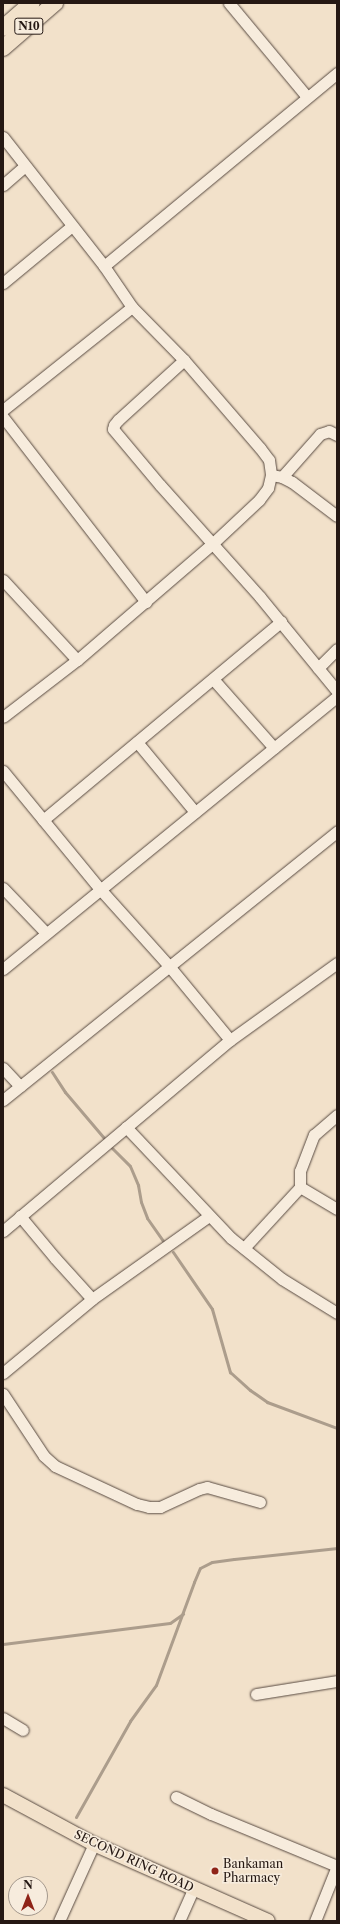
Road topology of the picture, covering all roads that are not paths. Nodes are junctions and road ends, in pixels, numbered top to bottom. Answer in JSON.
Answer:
{"nodes":[{"id":1,"x":32,"y":3,"type":"edge"},
{"id":2,"x":55,"y":3,"type":"edge"},
{"id":3,"x":229,"y":3,"type":"edge"},
{"id":4,"x":3,"y":28,"type":"edge"},
{"id":5,"x":3,"y":48,"type":"edge"},
{"id":6,"x":337,"y":73,"type":"edge"},
{"id":7,"x":308,"y":97,"type":"junction"},
{"id":8,"x":3,"y":137,"type":"edge"},
{"id":9,"x":25,"y":166,"type":"junction"},
{"id":10,"x":3,"y":185,"type":"edge"},
{"id":11,"x":72,"y":226,"type":"junction"},
{"id":12,"x":104,"y":266,"type":"junction"},
{"id":13,"x":3,"y":283,"type":"edge"},
{"id":14,"x":132,"y":307,"type":"junction"},
{"id":15,"x":184,"y":360,"type":"junction"},
{"id":16,"x":3,"y":410,"type":"edge"},
{"id":17,"x":3,"y":417,"type":"edge"},
{"id":18,"x":337,"y":435,"type":"edge"},
{"id":19,"x":277,"y":476,"type":"junction"},
{"id":20,"x":337,"y":516,"type":"edge"},
{"id":21,"x":212,"y":544,"type":"junction"},
{"id":22,"x":3,"y":580,"type":"edge"},
{"id":23,"x":146,"y":602,"type":"junction"},
{"id":24,"x":281,"y":622,"type":"junction"},
{"id":25,"x":337,"y":649,"type":"edge"},
{"id":26,"x":77,"y":660,"type":"junction"},
{"id":27,"x":318,"y":668,"type":"junction"},
{"id":28,"x":213,"y":679,"type":"junction"},
{"id":29,"x":337,"y":691,"type":"edge"},
{"id":30,"x":337,"y":697,"type":"edge"},
{"id":31,"x":4,"y":715,"type":"edge"},
{"id":32,"x":137,"y":742,"type":"junction"},
{"id":33,"x":274,"y":748,"type":"junction"},
{"id":34,"x":3,"y":771,"type":"edge"},
{"id":35,"x":195,"y":812,"type":"junction"},
{"id":36,"x":43,"y":820,"type":"junction"},
{"id":37,"x":336,"y":835,"type":"edge"},
{"id":38,"x":3,"y":888,"type":"edge"},
{"id":39,"x":100,"y":889,"type":"junction"},
{"id":40,"x":46,"y":933,"type":"junction"},
{"id":41,"x":337,"y":963,"type":"edge"},
{"id":42,"x":169,"y":966,"type":"junction"},
{"id":43,"x":3,"y":969,"type":"edge"},
{"id":44,"x":230,"y":1040,"type":"junction"},
{"id":45,"x":3,"y":1068,"type":"edge"},
{"id":46,"x":20,"y":1086,"type":"junction"},
{"id":47,"x":3,"y":1100,"type":"edge"},
{"id":48,"x":337,"y":1115,"type":"edge"},
{"id":49,"x":126,"y":1127,"type":"junction"},
{"id":50,"x":300,"y":1187,"type":"junction"},
{"id":51,"x":337,"y":1209,"type":"edge"},
{"id":52,"x":20,"y":1216,"type":"junction"},
{"id":53,"x":209,"y":1216,"type":"junction"},
{"id":54,"x":3,"y":1231,"type":"edge"},
{"id":55,"x":244,"y":1248,"type":"junction"},
{"id":56,"x":92,"y":1299,"type":"junction"},
{"id":57,"x":337,"y":1313,"type":"edge"},
{"id":58,"x":3,"y":1373,"type":"edge"},
{"id":59,"x":3,"y":1394,"type":"edge"},
{"id":60,"x":260,"y":1502,"type":"dead end"},
{"id":61,"x":337,"y":1681,"type":"edge"},
{"id":62,"x":256,"y":1694,"type":"dead end"},
{"id":63,"x":3,"y":1718,"type":"edge"},
{"id":64,"x":23,"y":1730,"type":"dead end"},
{"id":65,"x":3,"y":1795,"type":"edge"},
{"id":66,"x":176,"y":1797,"type":"dead end"},
{"id":67,"x":94,"y":1844,"type":"junction"},
{"id":68,"x":337,"y":1866,"type":"edge"},
{"id":69,"x":193,"y":1889,"type":"junction"},
{"id":70,"x":59,"y":1921,"type":"edge"},
{"id":71,"x":178,"y":1921,"type":"edge"},
{"id":72,"x":268,"y":1921,"type":"edge"},
{"id":73,"x":315,"y":1921,"type":"edge"}],
"edges":[{"from":1,"to":4,"type":"highway","number":"N10"},
{"from":2,"to":5,"type":"highway","number":"N10"},
{"from":3,"to":7,"type":"street"},
{"from":6,"to":7,"type":"street"},
{"from":7,"to":12,"type":"street"},
{"from":8,"to":9,"type":"street"},
{"from":9,"to":10,"type":"street"},
{"from":9,"to":11,"type":"street"},
{"from":11,"to":12,"type":"street"},
{"from":11,"to":13,"type":"street"},
{"from":12,"to":14,"type":"street"},
{"from":14,"to":15,"type":"street"},
{"from":14,"to":16,"type":"street"},
{"from":15,"to":19,"type":"street"},
{"from":15,"to":21,"type":"street"},
{"from":17,"to":23,"type":"street"},
{"from":18,"to":19,"type":"street"},
{"from":19,"to":20,"type":"street"},
{"from":19,"to":21,"type":"street"},
{"from":21,"to":23,"type":"street"},
{"from":21,"to":24,"type":"street"},
{"from":22,"to":26,"type":"street"},
{"from":23,"to":26,"type":"street"},
{"from":24,"to":27,"type":"street"},
{"from":24,"to":28,"type":"street"},
{"from":25,"to":27,"type":"street"},
{"from":26,"to":31,"type":"street"},
{"from":27,"to":29,"type":"street"},
{"from":28,"to":32,"type":"street"},
{"from":28,"to":33,"type":"street"},
{"from":30,"to":33,"type":"street"},
{"from":32,"to":35,"type":"street"},
{"from":32,"to":36,"type":"street"},
{"from":33,"to":35,"type":"street"},
{"from":34,"to":36,"type":"street"},
{"from":35,"to":39,"type":"street"},
{"from":36,"to":39,"type":"street"},
{"from":37,"to":42,"type":"street"},
{"from":38,"to":40,"type":"street"},
{"from":39,"to":40,"type":"street"},
{"from":39,"to":42,"type":"street"},
{"from":40,"to":43,"type":"street"},
{"from":41,"to":44,"type":"street"},
{"from":42,"to":44,"type":"street"},
{"from":42,"to":46,"type":"street"},
{"from":44,"to":49,"type":"street"},
{"from":45,"to":46,"type":"street"},
{"from":46,"to":47,"type":"street"},
{"from":48,"to":50,"type":"street"},
{"from":49,"to":52,"type":"street"},
{"from":49,"to":53,"type":"street"},
{"from":50,"to":51,"type":"street"},
{"from":50,"to":55,"type":"street"},
{"from":52,"to":54,"type":"street"},
{"from":52,"to":56,"type":"street"},
{"from":53,"to":55,"type":"street"},
{"from":53,"to":56,"type":"street"},
{"from":55,"to":57,"type":"street"},
{"from":56,"to":58,"type":"street"},
{"from":59,"to":60,"type":"street"},
{"from":61,"to":62,"type":"street"},
{"from":63,"to":64,"type":"street"},
{"from":65,"to":67,"type":"main road","name":"SECOND RING ROAD"},
{"from":66,"to":68,"type":"street"},
{"from":67,"to":69,"type":"main road","name":"SECOND RING ROAD"},
{"from":67,"to":70,"type":"street"},
{"from":68,"to":73,"type":"street"},
{"from":69,"to":71,"type":"street"},
{"from":69,"to":72,"type":"main road","name":"SECOND RING ROAD"}]}
